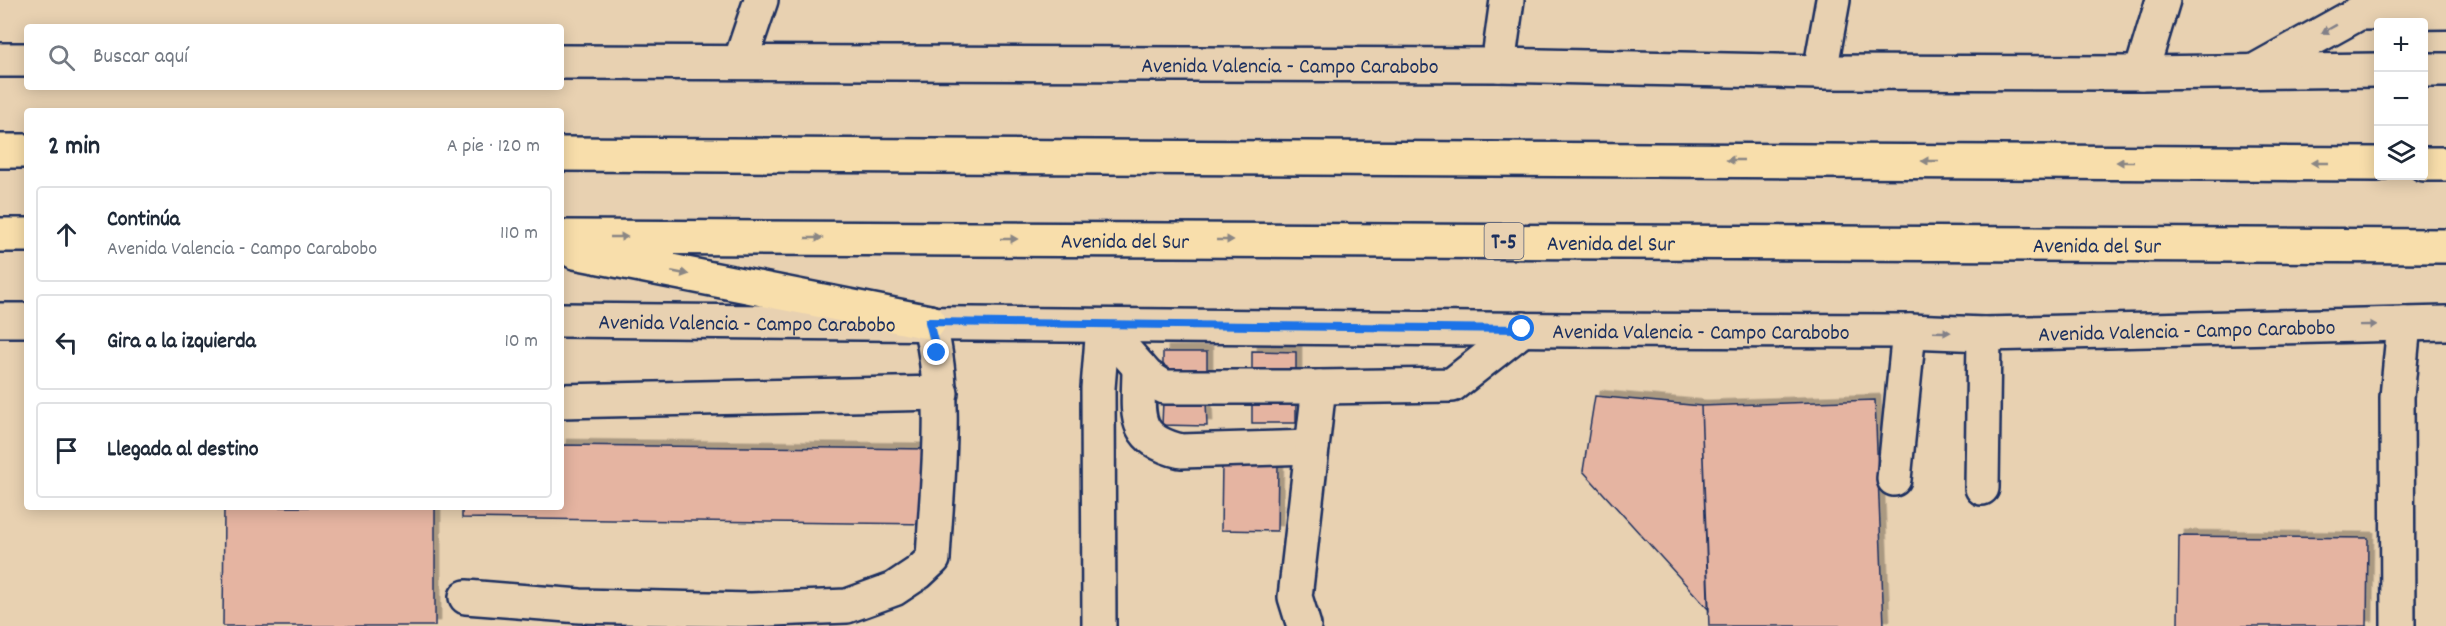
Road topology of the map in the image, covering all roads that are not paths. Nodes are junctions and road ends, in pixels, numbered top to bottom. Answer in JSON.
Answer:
{"nodes":[{"id":1,"x":761,"y":0,"type":"edge"},
{"id":2,"x":1507,"y":0,"type":"edge"},
{"id":3,"x":1833,"y":0,"type":"edge"},
{"id":4,"x":2163,"y":0,"type":"edge"},
{"id":5,"x":2446,"y":12,"type":"edge"},
{"id":6,"x":0,"y":60,"type":"edge"},
{"id":7,"x":24,"y":60,"type":"edge"},
{"id":8,"x":564,"y":62,"type":"edge"},
{"id":9,"x":740,"y":62,"type":"junction"},
{"id":10,"x":1498,"y":64,"type":"junction"},
{"id":11,"x":2374,"y":70,"type":"edge"},
{"id":12,"x":2428,"y":70,"type":"edge"},
{"id":13,"x":2446,"y":70,"type":"edge"},
{"id":14,"x":2255,"y":71,"type":"junction"},
{"id":15,"x":1821,"y":72,"type":"junction"},
{"id":16,"x":2141,"y":73,"type":"junction"},
{"id":17,"x":0,"y":151,"type":"edge"},
{"id":18,"x":24,"y":151,"type":"edge"},
{"id":19,"x":564,"y":154,"type":"edge"},
{"id":20,"x":2374,"y":164,"type":"edge"},
{"id":21,"x":2428,"y":164,"type":"edge"},
{"id":22,"x":2446,"y":164,"type":"edge"},
{"id":23,"x":0,"y":235,"type":"edge"},
{"id":24,"x":24,"y":235,"type":"edge"},
{"id":25,"x":564,"y":237,"type":"edge"},
{"id":26,"x":2446,"y":246,"type":"edge"},
{"id":27,"x":564,"y":250,"type":"edge"},
{"id":28,"x":0,"y":320,"type":"edge"},
{"id":29,"x":24,"y":320,"type":"edge"},
{"id":30,"x":564,"y":320,"type":"edge"},
{"id":31,"x":929,"y":322,"type":"junction"},
{"id":32,"x":2446,"y":323,"type":"edge"},
{"id":33,"x":2404,"y":324,"type":"junction"},
{"id":34,"x":1103,"y":326,"type":"junction"},
{"id":35,"x":1522,"y":329,"type":"junction"},
{"id":36,"x":1909,"y":331,"type":"junction"},
{"id":37,"x":1984,"y":334,"type":"junction"},
{"id":38,"x":1139,"y":367,"type":"junction"},
{"id":39,"x":1319,"y":387,"type":"junction"},
{"id":40,"x":941,"y":393,"type":"junction"},
{"id":41,"x":564,"y":401,"type":"edge"},
{"id":42,"x":1312,"y":447,"type":"junction"},
{"id":43,"x":1894,"y":479,"type":"dead end"},
{"id":44,"x":1982,"y":488,"type":"dead end"},
{"id":45,"x":466,"y":597,"type":"dead end"},
{"id":46,"x":1099,"y":626,"type":"edge"},
{"id":47,"x":1305,"y":626,"type":"edge"},
{"id":48,"x":2398,"y":626,"type":"edge"}],
"edges":[{"from":1,"to":9,"type":"street"},
{"from":2,"to":10,"type":"street"},
{"from":3,"to":15,"type":"street"},
{"from":4,"to":16,"type":"street"},
{"from":5,"to":14,"type":"street","one_way":true},
{"from":6,"to":7,"type":"street"},
{"from":8,"to":9,"type":"street","name":"Avenida Valencia - Campo Carabobo"},
{"from":9,"to":10,"type":"street","name":"Avenida Valencia - Campo Carabobo"},
{"from":10,"to":15,"type":"street","name":"Avenida Valencia - Campo Carabobo"},
{"from":11,"to":14,"type":"street","name":"Avenida Valencia - Campo Carabobo"},
{"from":12,"to":13,"type":"street"},
{"from":14,"to":16,"type":"street","name":"Avenida Valencia - Campo Carabobo"},
{"from":15,"to":16,"type":"street","name":"Avenida Valencia - Campo Carabobo"},
{"from":17,"to":18,"type":"highway"},
{"from":20,"to":19,"type":"highway","one_way":true},
{"from":21,"to":22,"type":"highway"},
{"from":23,"to":24,"type":"highway"},
{"from":25,"to":26,"type":"highway","name":"Avenida del Sur","number":"T-5","one_way":true},
{"from":27,"to":31,"type":"highway","one_way":true},
{"from":28,"to":29,"type":"street"},
{"from":30,"to":31,"type":"street","name":"Avenida Valencia - Campo Carabobo"},
{"from":31,"to":34,"type":"street","name":"Avenida Valencia - Campo Carabobo"},
{"from":31,"to":40,"type":"street"},
{"from":32,"to":33,"type":"street","name":"Avenida Valencia - Campo Carabobo"},
{"from":37,"to":33,"type":"street","name":"Avenida Valencia - Campo Carabobo","one_way":true},
{"from":33,"to":48,"type":"street"},
{"from":34,"to":35,"type":"street","name":"Avenida Valencia - Campo Carabobo"},
{"from":34,"to":38,"type":"street"},
{"from":34,"to":46,"type":"street"},
{"from":35,"to":36,"type":"street","name":"Avenida Valencia - Campo Carabobo"},
{"from":35,"to":39,"type":"street"},
{"from":36,"to":37,"type":"street","name":"Avenida Valencia - Campo Carabobo","one_way":true},
{"from":36,"to":43,"type":"street"},
{"from":37,"to":44,"type":"street"},
{"from":38,"to":39,"type":"street"},
{"from":38,"to":42,"type":"street"},
{"from":39,"to":42,"type":"street"},
{"from":40,"to":41,"type":"street"},
{"from":40,"to":45,"type":"street"},
{"from":42,"to":47,"type":"street"}]}
